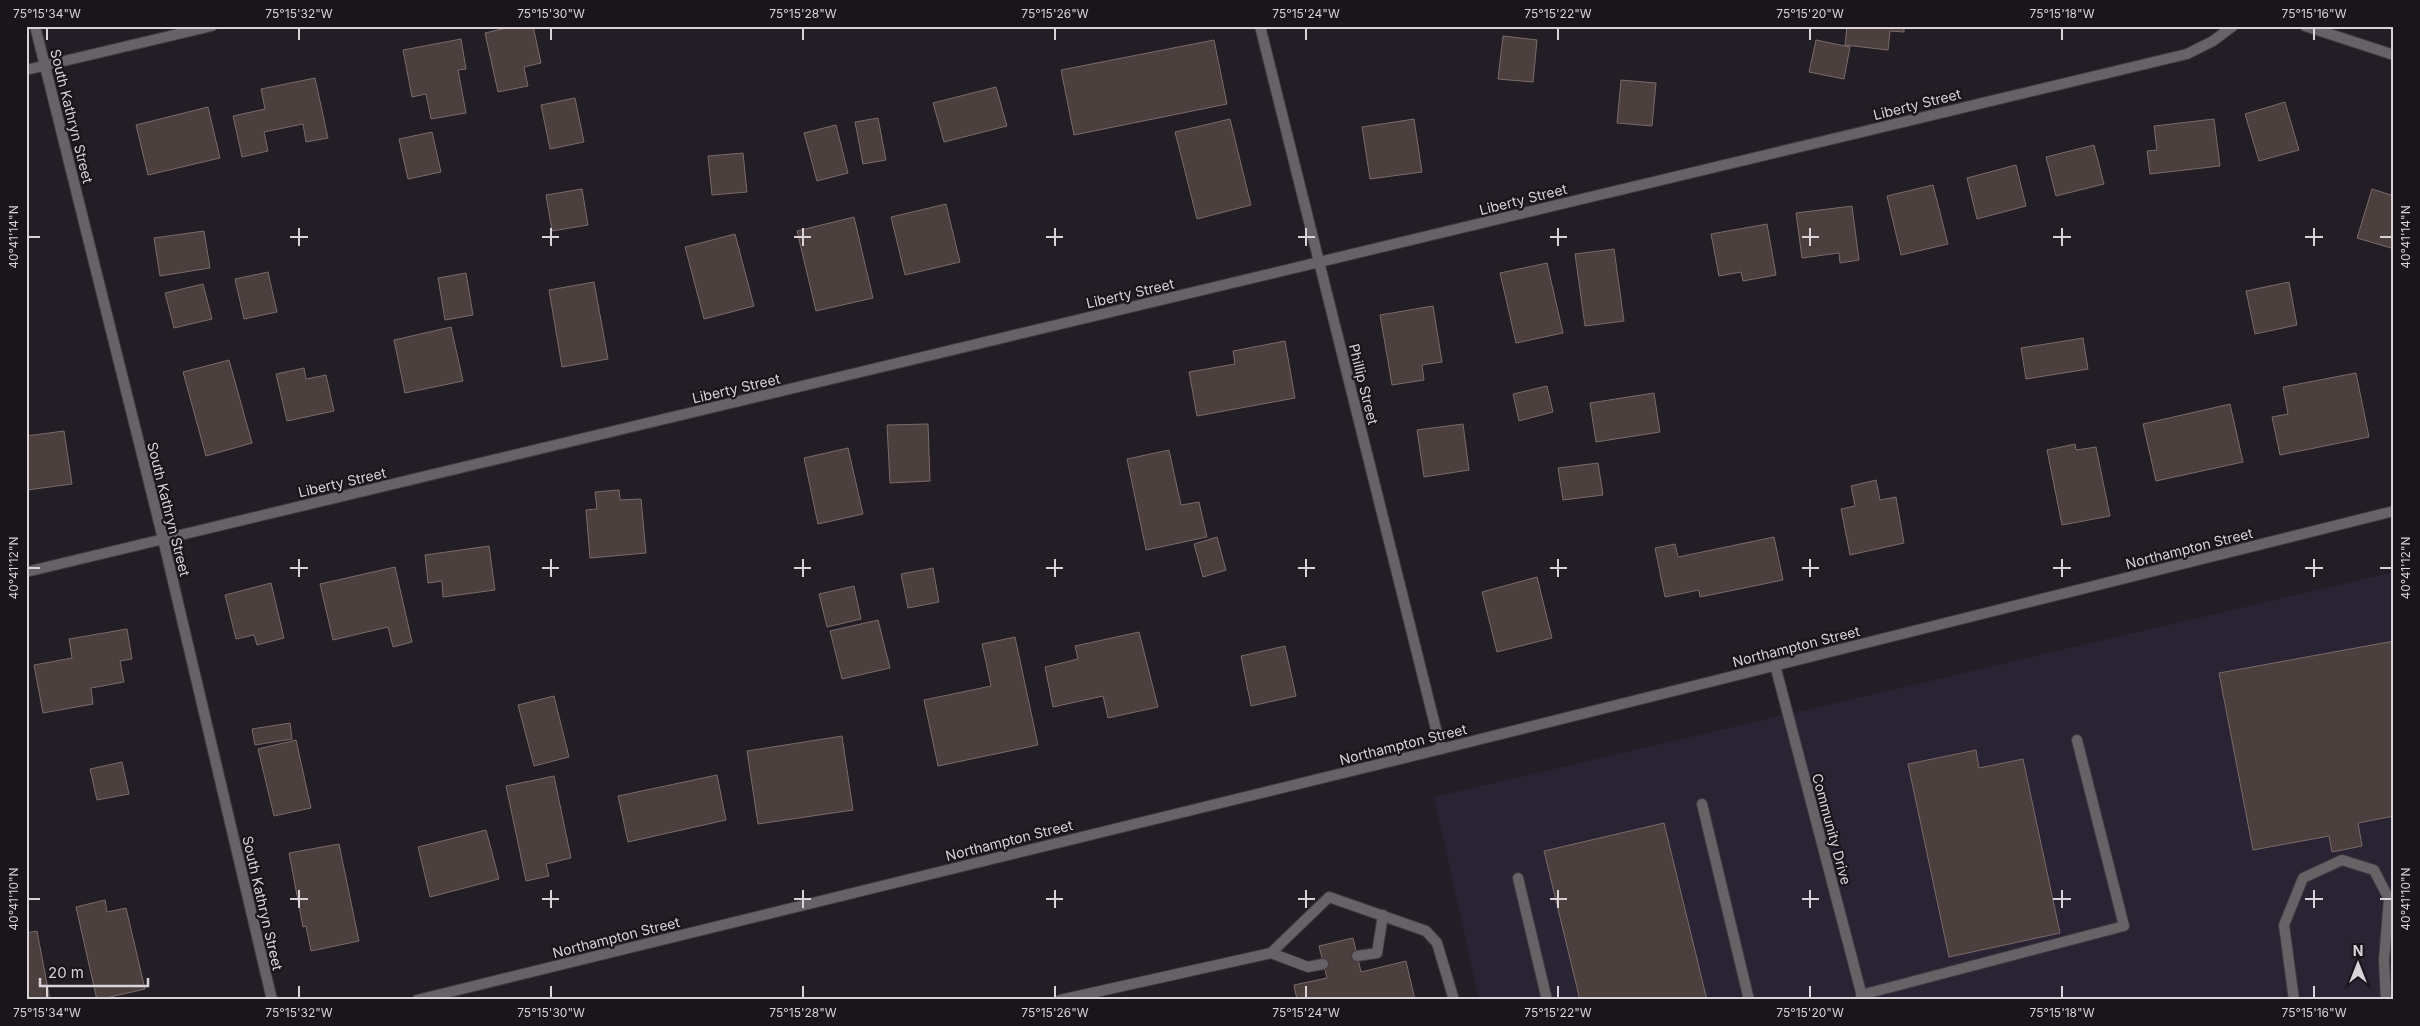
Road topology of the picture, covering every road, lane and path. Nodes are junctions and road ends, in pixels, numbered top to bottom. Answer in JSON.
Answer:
{"nodes":[{"id":1,"x":36,"y":26,"type":"edge"},
{"id":2,"x":212,"y":26,"type":"edge"},
{"id":3,"x":1260,"y":26,"type":"edge"},
{"id":4,"x":2233,"y":26,"type":"edge"},
{"id":5,"x":2305,"y":26,"type":"edge"},
{"id":6,"x":2394,"y":55,"type":"edge"},
{"id":7,"x":45,"y":66,"type":"junction"},
{"id":8,"x":26,"y":70,"type":"edge"},
{"id":9,"x":1319,"y":262,"type":"junction"},
{"id":10,"x":2394,"y":511,"type":"edge"},
{"id":11,"x":163,"y":539,"type":"junction"},
{"id":12,"x":26,"y":572,"type":"edge"},
{"id":13,"x":1775,"y":665,"type":"junction"},
{"id":14,"x":2077,"y":740,"type":"dead end"},
{"id":15,"x":1441,"y":749,"type":"junction"},
{"id":16,"x":1702,"y":804,"type":"dead end"},
{"id":17,"x":1518,"y":878,"type":"dead end"},
{"id":18,"x":1383,"y":915,"type":"junction"},
{"id":19,"x":1270,"y":953,"type":"junction"},
{"id":20,"x":1357,"y":956,"type":"dead end"},
{"id":21,"x":1323,"y":964,"type":"dead end"},
{"id":22,"x":1862,"y":997,"type":"edge"},
{"id":23,"x":272,"y":1000,"type":"edge"},
{"id":24,"x":417,"y":1000,"type":"edge"},
{"id":25,"x":1060,"y":1000,"type":"edge"},
{"id":26,"x":1454,"y":1000,"type":"edge"},
{"id":27,"x":1547,"y":1000,"type":"edge"},
{"id":28,"x":1749,"y":1000,"type":"edge"},
{"id":29,"x":2294,"y":1000,"type":"edge"},
{"id":30,"x":2386,"y":1000,"type":"edge"}],
"edges":[{"from":1,"to":7,"type":"street","name":"South Kathryn Street"},
{"from":2,"to":7,"type":"street"},
{"from":3,"to":9,"type":"street","name":"Phillip Street"},
{"from":4,"to":9,"type":"street","name":"Liberty Street"},
{"from":5,"to":6,"type":"street"},
{"from":7,"to":8,"type":"street"},
{"from":7,"to":11,"type":"street","name":"South Kathryn Street"},
{"from":9,"to":11,"type":"street","name":"Liberty Street"},
{"from":9,"to":15,"type":"street","name":"Phillip Street"},
{"from":10,"to":13,"type":"street","name":"Northampton Street"},
{"from":11,"to":12,"type":"street","name":"Liberty Street"},
{"from":11,"to":23,"type":"street","name":"South Kathryn Street"},
{"from":13,"to":15,"type":"street","name":"Northampton Street"},
{"from":13,"to":22,"type":"street","name":"Community Drive"},
{"from":14,"to":22,"type":"street"},
{"from":15,"to":24,"type":"street","name":"Northampton Street"},
{"from":16,"to":28,"type":"street"},
{"from":17,"to":27,"type":"street"},
{"from":18,"to":19,"type":"street"},
{"from":18,"to":20,"type":"street"},
{"from":18,"to":26,"type":"street"},
{"from":19,"to":21,"type":"street"},
{"from":19,"to":25,"type":"street"},
{"from":29,"to":30,"type":"street"}]}
